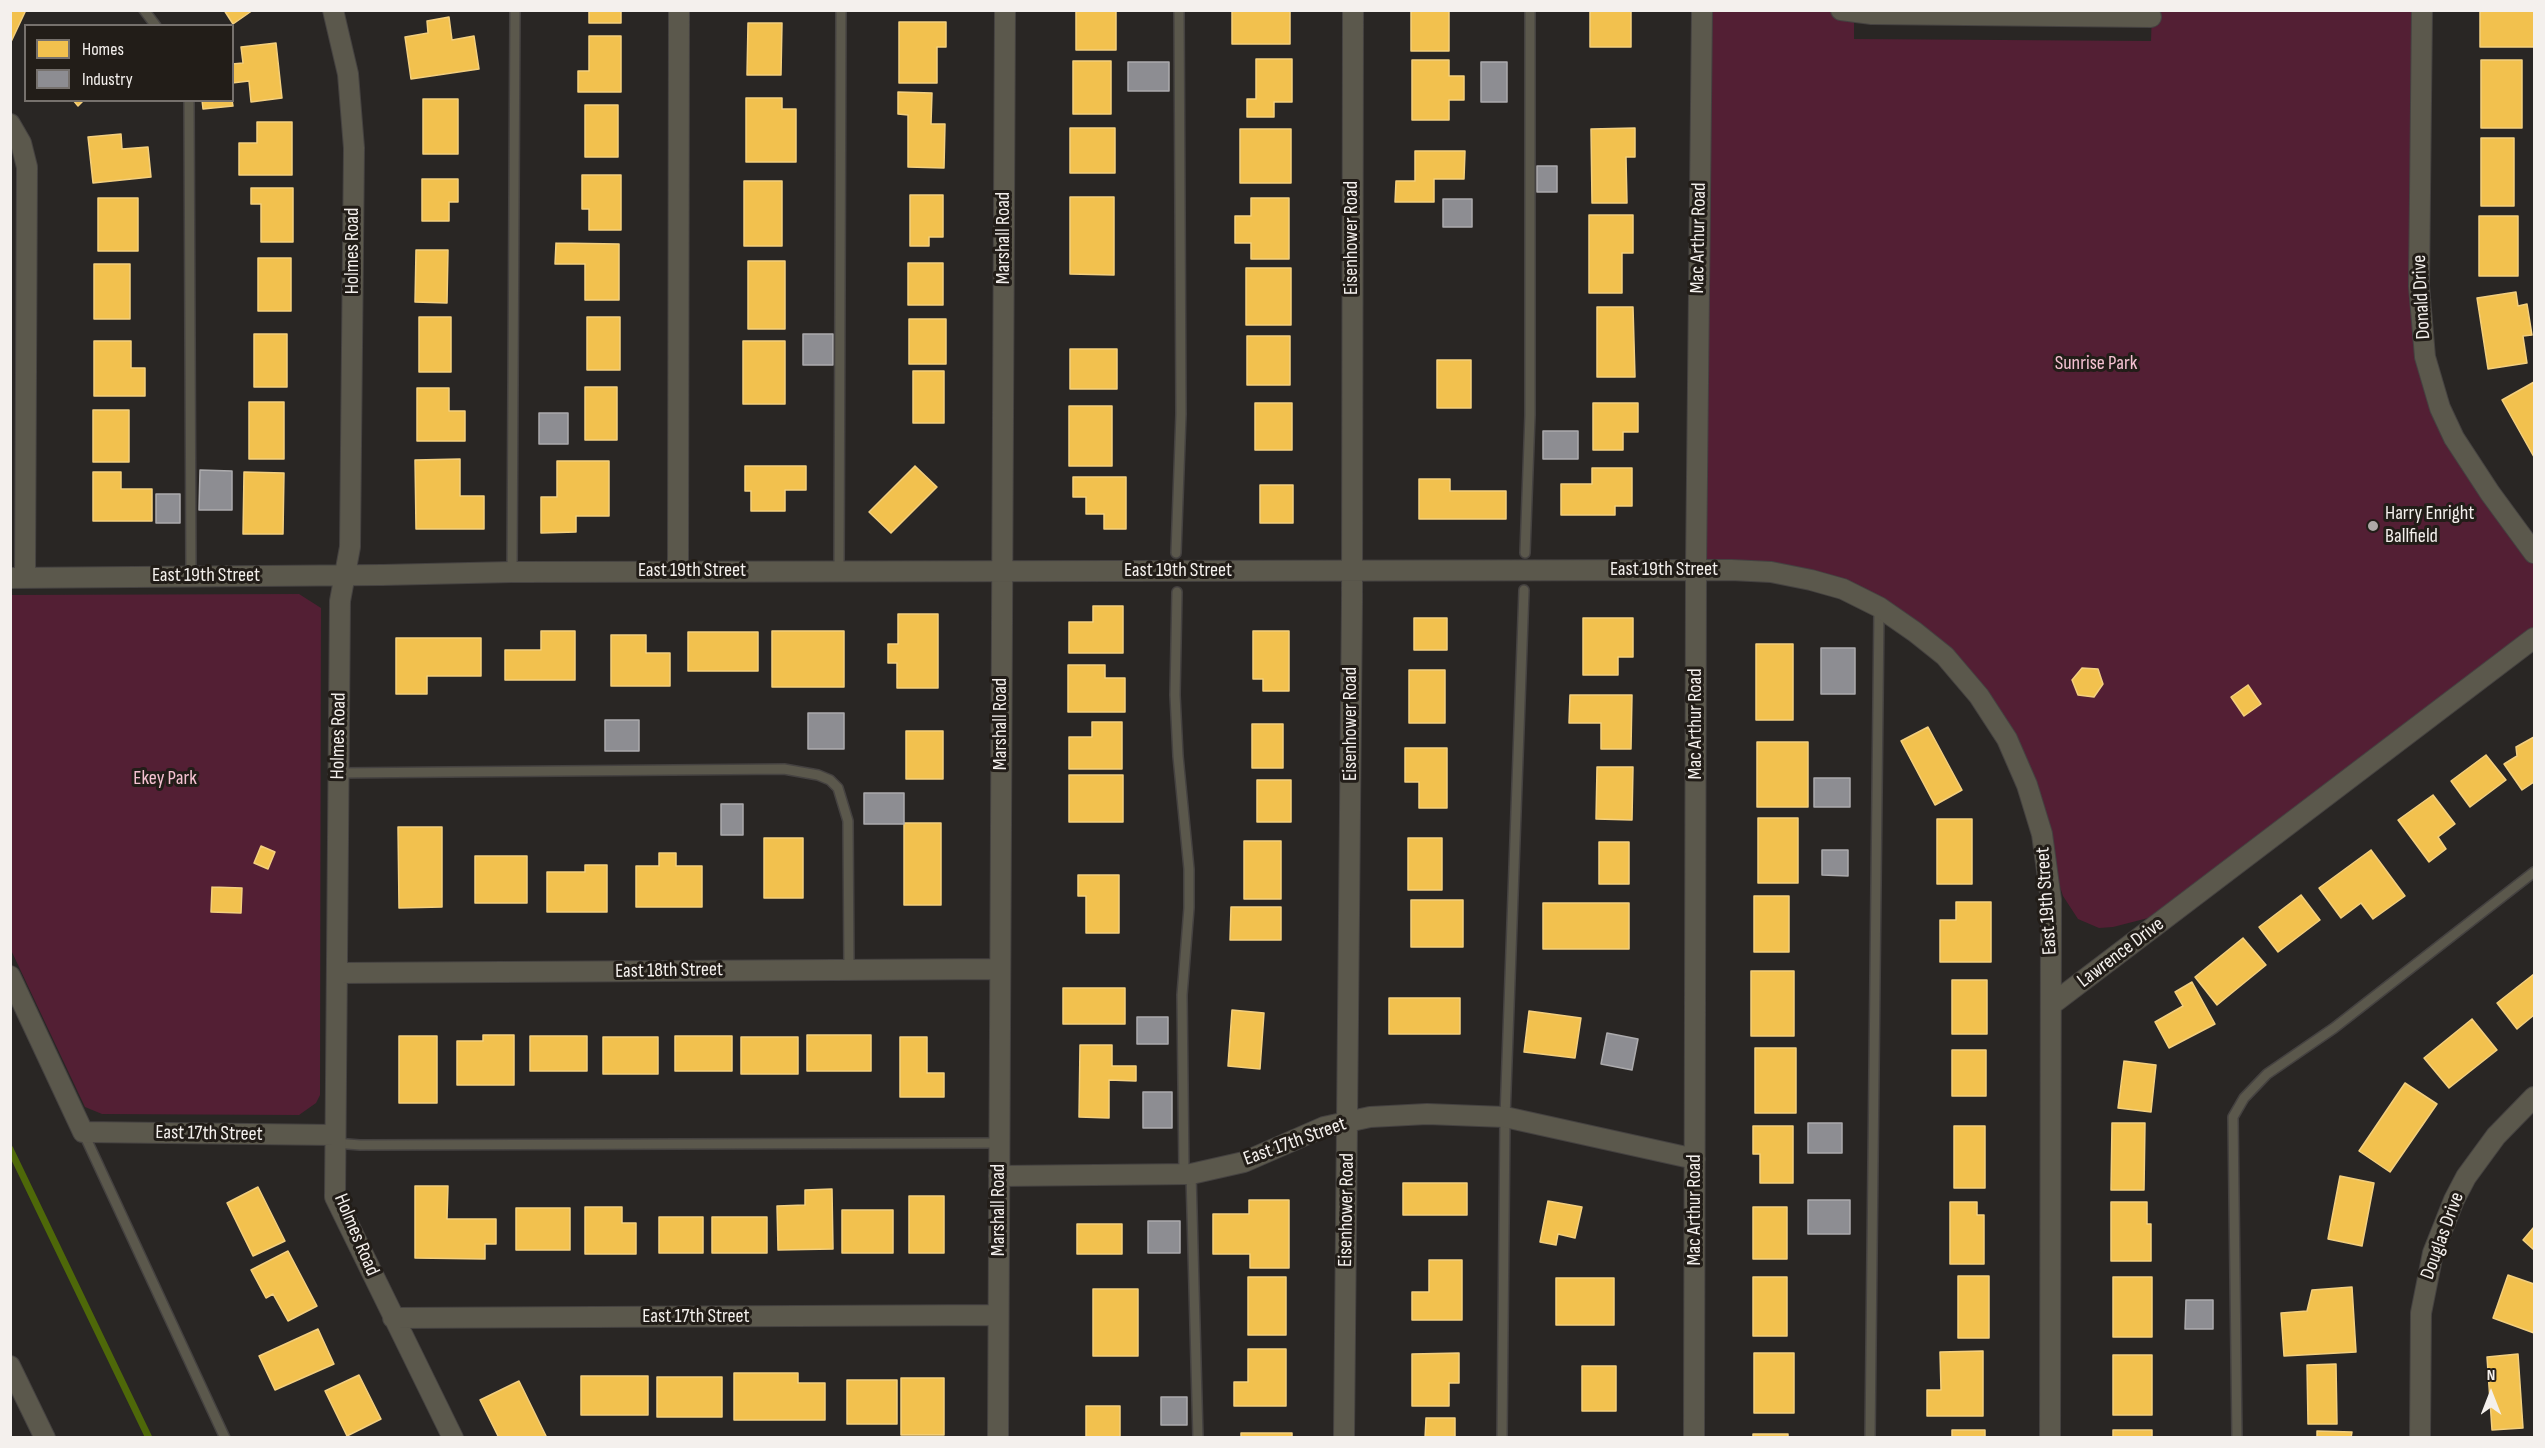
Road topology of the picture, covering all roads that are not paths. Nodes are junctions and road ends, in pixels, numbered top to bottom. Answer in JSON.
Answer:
{"nodes":[{"id":1,"x":144,"y":10,"type":"edge"},
{"id":2,"x":333,"y":10,"type":"edge"},
{"id":3,"x":514,"y":10,"type":"edge"},
{"id":4,"x":680,"y":10,"type":"edge"},
{"id":5,"x":841,"y":10,"type":"edge"},
{"id":6,"x":1005,"y":10,"type":"edge"},
{"id":7,"x":1179,"y":10,"type":"edge"},
{"id":8,"x":1353,"y":10,"type":"edge"},
{"id":9,"x":1530,"y":10,"type":"edge"},
{"id":10,"x":1701,"y":10,"type":"edge"},
{"id":11,"x":1840,"y":10,"type":"edge"},
{"id":12,"x":2422,"y":10,"type":"edge"},
{"id":13,"x":2151,"y":17,"type":"dead end"},
{"id":14,"x":154,"y":24,"type":"edge"},
{"id":15,"x":189,"y":102,"type":"edge"},
{"id":16,"x":10,"y":124,"type":"edge"},
{"id":17,"x":1176,"y":553,"type":"dead end"},
{"id":18,"x":1525,"y":553,"type":"dead end"},
{"id":19,"x":2535,"y":553,"type":"edge"},
{"id":20,"x":1351,"y":570,"type":"junction"},
{"id":21,"x":1696,"y":570,"type":"junction"},
{"id":22,"x":678,"y":571,"type":"junction"},
{"id":23,"x":839,"y":571,"type":"junction"},
{"id":24,"x":1002,"y":571,"type":"junction"},
{"id":25,"x":512,"y":572,"type":"junction"},
{"id":26,"x":345,"y":575,"type":"junction"},
{"id":27,"x":191,"y":576,"type":"junction"},
{"id":28,"x":18,"y":578,"type":"edge"},
{"id":29,"x":1524,"y":590,"type":"dead end"},
{"id":30,"x":1177,"y":592,"type":"dead end"},
{"id":31,"x":1879,"y":607,"type":"junction"},
{"id":32,"x":2535,"y":638,"type":"edge"},
{"id":33,"x":339,"y":773,"type":"junction"},
{"id":34,"x":2535,"y":872,"type":"edge"},
{"id":35,"x":1000,"y":969,"type":"junction"},
{"id":36,"x":849,"y":970,"type":"junction"},
{"id":37,"x":337,"y":973,"type":"junction"},
{"id":38,"x":10,"y":976,"type":"edge"},
{"id":39,"x":2051,"y":1005,"type":"junction"},
{"id":40,"x":2535,"y":1097,"type":"edge"},
{"id":41,"x":1505,"y":1117,"type":"junction"},
{"id":42,"x":1348,"y":1121,"type":"junction"},
{"id":43,"x":83,"y":1132,"type":"junction"},
{"id":44,"x":335,"y":1139,"type":"junction"},
{"id":45,"x":999,"y":1143,"type":"junction"},
{"id":46,"x":1695,"y":1159,"type":"junction"},
{"id":47,"x":1188,"y":1174,"type":"junction"},
{"id":48,"x":999,"y":1176,"type":"junction"},
{"id":49,"x":998,"y":1315,"type":"junction"},
{"id":50,"x":393,"y":1318,"type":"junction"},
{"id":51,"x":10,"y":1366,"type":"edge"},
{"id":52,"x":45,"y":1437,"type":"edge"},
{"id":53,"x":225,"y":1437,"type":"edge"},
{"id":54,"x":453,"y":1437,"type":"edge"},
{"id":55,"x":998,"y":1437,"type":"edge"},
{"id":56,"x":1198,"y":1437,"type":"edge"},
{"id":57,"x":1344,"y":1437,"type":"edge"},
{"id":58,"x":1502,"y":1437,"type":"edge"},
{"id":59,"x":1694,"y":1437,"type":"edge"},
{"id":60,"x":1870,"y":1437,"type":"edge"},
{"id":61,"x":2050,"y":1437,"type":"edge"},
{"id":62,"x":2237,"y":1437,"type":"edge"},
{"id":63,"x":2420,"y":1437,"type":"edge"}],
"edges":[{"from":1,"to":14,"type":"lane"},
{"from":2,"to":26,"type":"street","name":"Holmes Road"},
{"from":3,"to":25,"type":"lane"},
{"from":4,"to":22,"type":"street"},
{"from":5,"to":23,"type":"lane"},
{"from":6,"to":24,"type":"street","name":"Marshall Road"},
{"from":7,"to":17,"type":"lane"},
{"from":8,"to":20,"type":"street","name":"Eisenhower Road"},
{"from":9,"to":18,"type":"lane"},
{"from":10,"to":21,"type":"street","name":"Mac Arthur Road"},
{"from":11,"to":13,"type":"street"},
{"from":12,"to":19,"type":"street","name":"Donald Drive"},
{"from":15,"to":27,"type":"lane"},
{"from":16,"to":28,"type":"street"},
{"from":20,"to":21,"type":"street","name":"East 19th Street"},
{"from":20,"to":24,"type":"street","name":"East 19th Street"},
{"from":20,"to":42,"type":"street","name":"Eisenhower Road"},
{"from":21,"to":31,"type":"street","name":"East 19th Street"},
{"from":21,"to":46,"type":"street","name":"Mac Arthur Road"},
{"from":22,"to":23,"type":"street","name":"East 19th Street"},
{"from":22,"to":25,"type":"street","name":"East 19th Street"},
{"from":23,"to":24,"type":"street","name":"East 19th Street"},
{"from":24,"to":35,"type":"street","name":"Marshall Road"},
{"from":25,"to":26,"type":"street","name":"East 19th Street"},
{"from":26,"to":27,"type":"street","name":"East 19th Street"},
{"from":26,"to":33,"type":"street","name":"Holmes Road"},
{"from":27,"to":28,"type":"street","name":"East 19th Street"},
{"from":29,"to":41,"type":"lane"},
{"from":30,"to":47,"type":"lane"},
{"from":31,"to":39,"type":"street","name":"East 19th Street"},
{"from":31,"to":60,"type":"lane"},
{"from":32,"to":39,"type":"street","name":"Lawrence Drive"},
{"from":33,"to":36,"type":"lane"},
{"from":33,"to":37,"type":"street","name":"Holmes Road"},
{"from":34,"to":62,"type":"lane"},
{"from":35,"to":36,"type":"street","name":"East 18th Street"},
{"from":35,"to":45,"type":"street","name":"Marshall Road"},
{"from":36,"to":37,"type":"street","name":"East 18th Street"},
{"from":37,"to":44,"type":"street","name":"Holmes Road"},
{"from":38,"to":43,"type":"street"},
{"from":39,"to":61,"type":"street"},
{"from":40,"to":63,"type":"street","name":"Douglas Drive"},
{"from":41,"to":42,"type":"street","name":"East 17th Street"},
{"from":41,"to":46,"type":"street","name":"East 17th Street"},
{"from":41,"to":58,"type":"lane"},
{"from":42,"to":47,"type":"street","name":"East 17th Street"},
{"from":42,"to":57,"type":"street","name":"Eisenhower Road"},
{"from":43,"to":44,"type":"street","name":"East 17th Street"},
{"from":43,"to":53,"type":"lane"},
{"from":44,"to":45,"type":"lane"},
{"from":44,"to":50,"type":"street","name":"Holmes Road"},
{"from":45,"to":48,"type":"street","name":"Marshall Road"},
{"from":46,"to":59,"type":"street","name":"Mac Arthur Road"},
{"from":47,"to":48,"type":"street","name":"East 17th Street"},
{"from":47,"to":56,"type":"lane"},
{"from":48,"to":49,"type":"street","name":"Marshall Road"},
{"from":49,"to":50,"type":"street","name":"East 17th Street"},
{"from":49,"to":55,"type":"street","name":"Marshall Road"},
{"from":50,"to":54,"type":"street","name":"Holmes Road"},
{"from":51,"to":52,"type":"street"}]}
